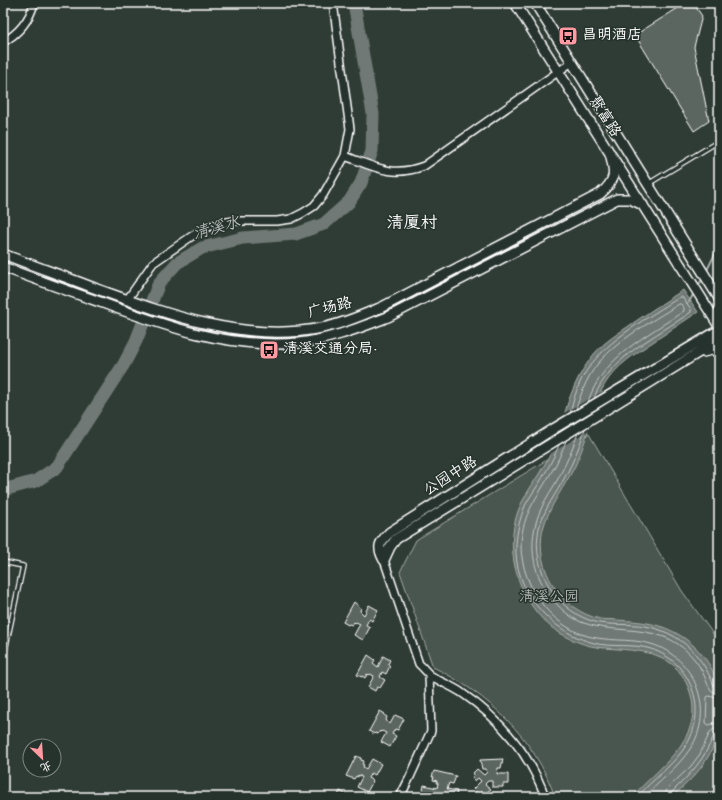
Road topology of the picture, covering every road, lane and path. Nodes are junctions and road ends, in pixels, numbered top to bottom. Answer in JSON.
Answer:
{"nodes":[{"id":1,"x":34,"y":3,"type":"edge"},
{"id":2,"x":332,"y":3,"type":"edge"},
{"id":3,"x":515,"y":3,"type":"edge"},
{"id":4,"x":535,"y":3,"type":"edge"},
{"id":5,"x":3,"y":42,"type":"edge"},
{"id":6,"x":572,"y":62,"type":"junction"},
{"id":7,"x":559,"y":72,"type":"junction"},
{"id":8,"x":719,"y":141,"type":"edge"},
{"id":9,"x":610,"y":152,"type":"junction"},
{"id":10,"x":345,"y":156,"type":"junction"},
{"id":11,"x":648,"y":184,"type":"junction"},
{"id":12,"x":643,"y":204,"type":"junction"},
{"id":13,"x":3,"y":254,"type":"edge"},
{"id":14,"x":3,"y":267,"type":"edge"},
{"id":15,"x":718,"y":295,"type":"edge"},
{"id":16,"x":128,"y":300,"type":"junction"},
{"id":17,"x":719,"y":326,"type":"edge"},
{"id":18,"x":719,"y":330,"type":"edge"},
{"id":19,"x":719,"y":340,"type":"edge"},
{"id":20,"x":700,"y":352,"type":"junction"},
{"id":21,"x":719,"y":352,"type":"edge"},
{"id":22,"x":384,"y":560,"type":"junction"},
{"id":23,"x":3,"y":562,"type":"edge"},
{"id":24,"x":3,"y":633,"type":"edge"},
{"id":25,"x":9,"y":634,"type":"junction"},
{"id":26,"x":3,"y":660,"type":"edge"},
{"id":27,"x":429,"y":675,"type":"junction"},
{"id":28,"x":400,"y":797,"type":"edge"},
{"id":29,"x":545,"y":797,"type":"edge"}],
"edges":[{"from":1,"to":5,"type":"street"},
{"from":2,"to":10,"type":"street"},
{"from":3,"to":7,"type":"street","name":"聚富路"},
{"from":4,"to":6,"type":"street","name":"聚富路"},
{"from":6,"to":7,"type":"street"},
{"from":6,"to":11,"type":"street","name":"聚富路"},
{"from":7,"to":9,"type":"street","name":"聚富路"},
{"from":7,"to":10,"type":"street"},
{"from":8,"to":11,"type":"lane"},
{"from":9,"to":12,"type":"street","name":"聚富路"},
{"from":9,"to":16,"type":"street","name":"广场路"},
{"from":10,"to":16,"type":"street"},
{"from":11,"to":15,"type":"street","name":"聚富路"},
{"from":12,"to":14,"type":"street","name":"广场路"},
{"from":12,"to":17,"type":"street","name":"聚富路"},
{"from":13,"to":16,"type":"street","name":"广场路"},
{"from":18,"to":22,"type":"street","name":"公园中路"},
{"from":19,"to":20,"type":"street"},
{"from":20,"to":21,"type":"street"},
{"from":20,"to":22,"type":"street","name":"公园中路"},
{"from":22,"to":27,"type":"street","name":"公园中路"},
{"from":23,"to":25,"type":"lane"},
{"from":24,"to":25,"type":"lane"},
{"from":25,"to":26,"type":"lane"},
{"from":27,"to":28,"type":"street"},
{"from":27,"to":29,"type":"street"}]}
